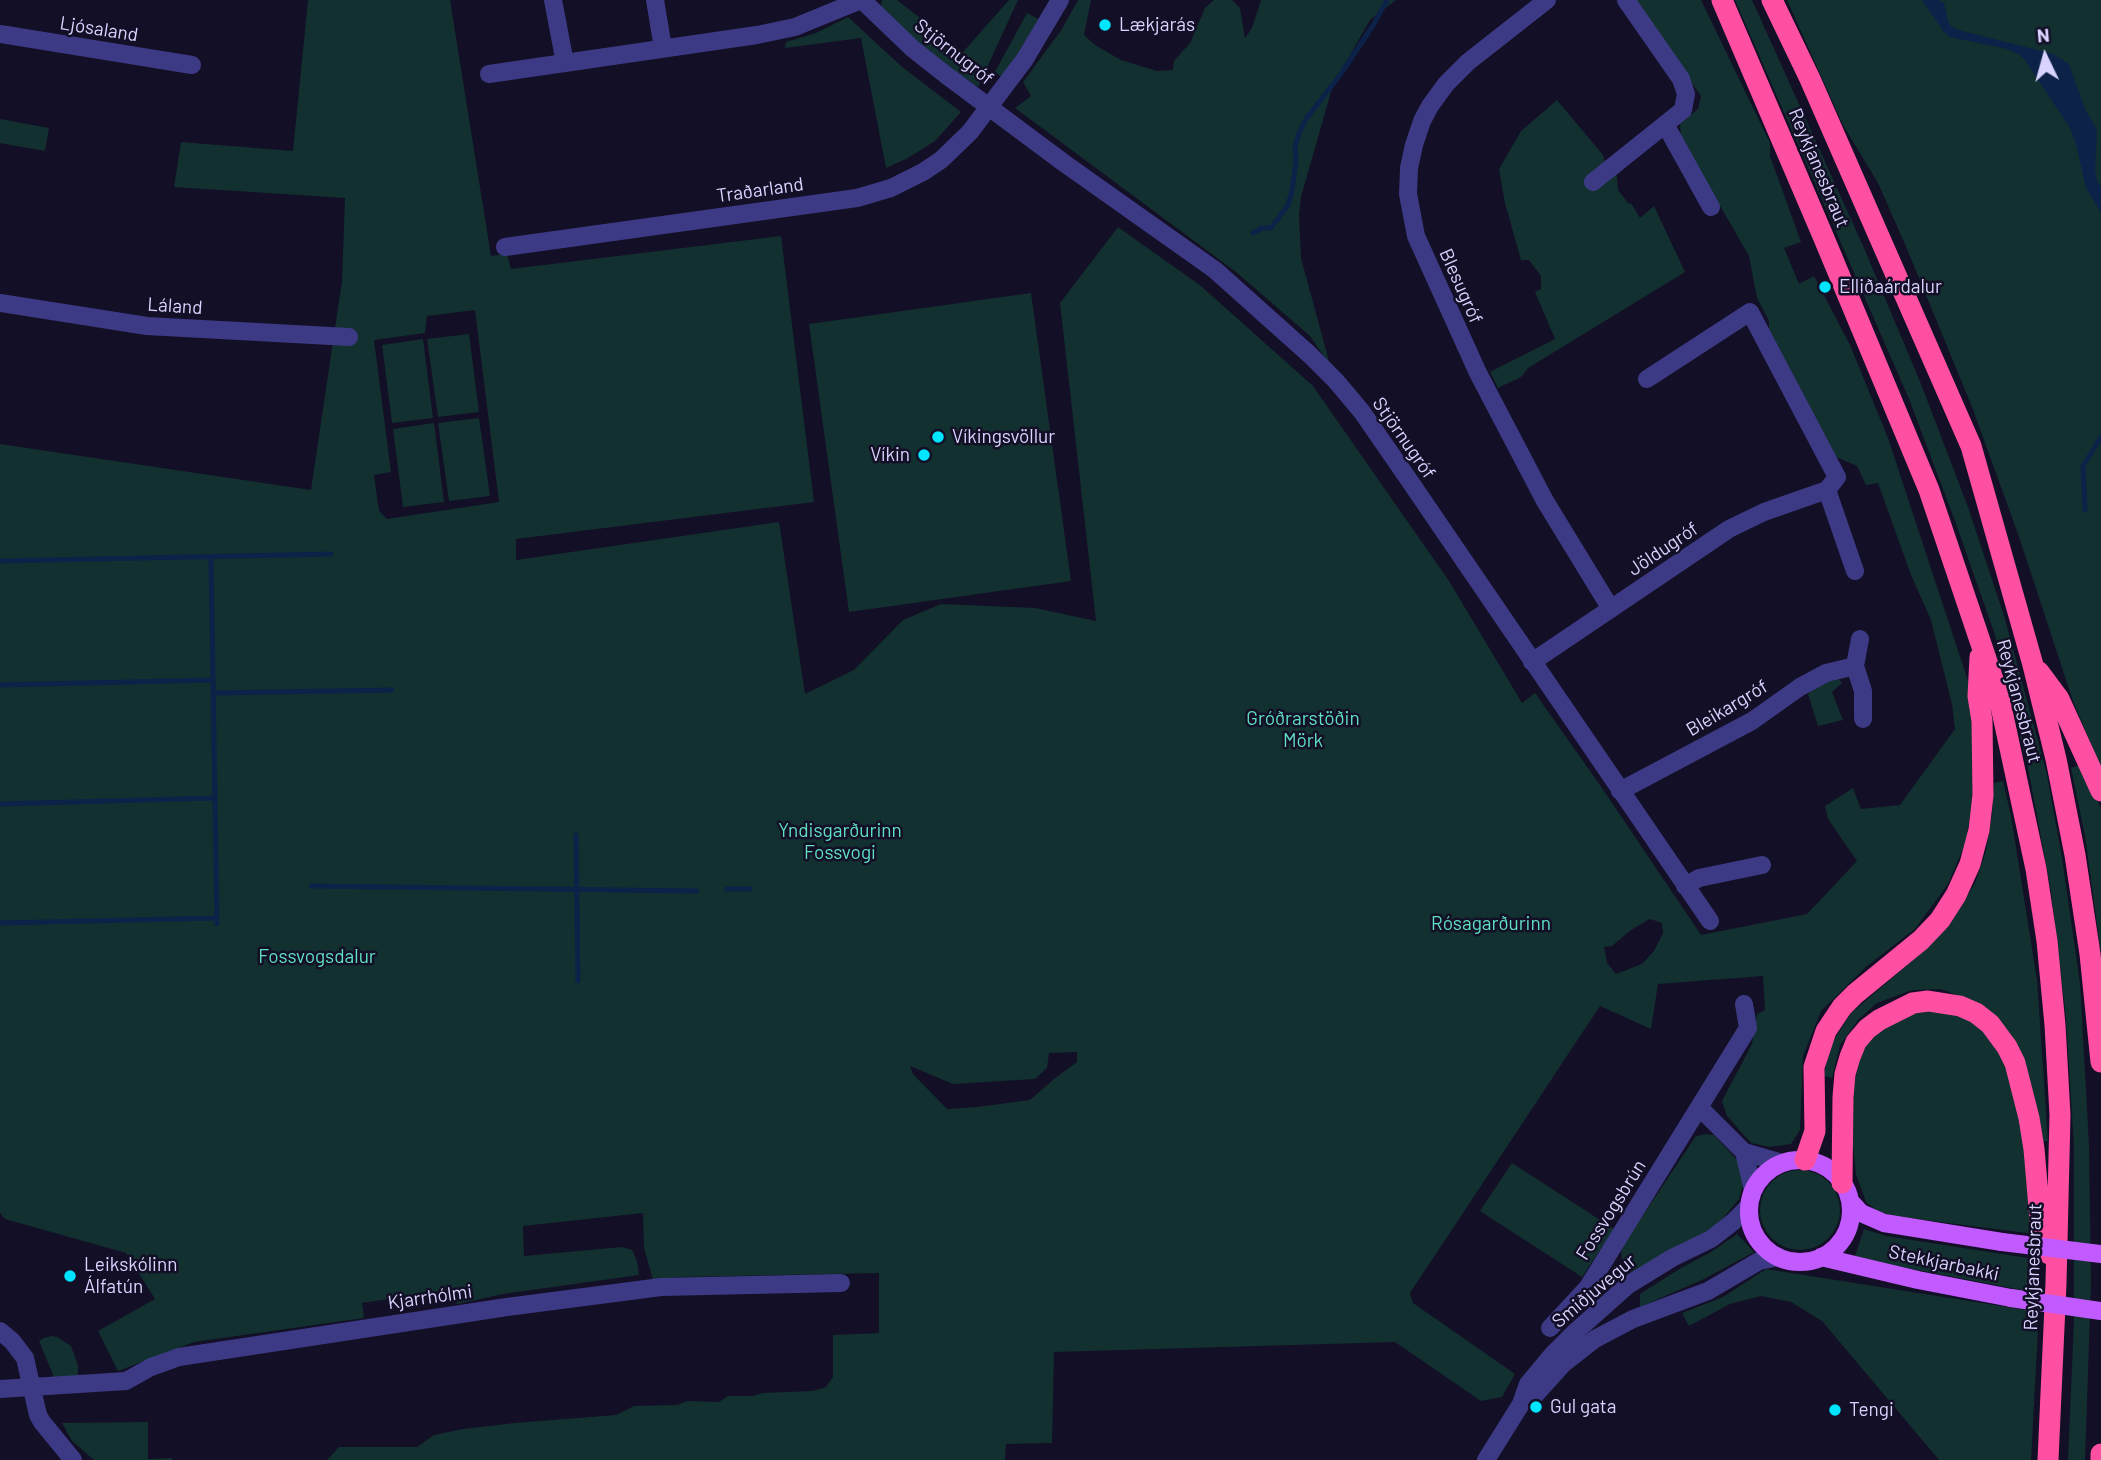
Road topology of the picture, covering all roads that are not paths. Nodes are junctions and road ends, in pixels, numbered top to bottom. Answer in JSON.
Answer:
{"nodes":[{"id":1,"x":553,"y":0,"type":"edge"},
{"id":2,"x":655,"y":0,"type":"edge"},
{"id":3,"x":862,"y":0,"type":"edge"},
{"id":4,"x":1060,"y":0,"type":"edge"},
{"id":5,"x":1547,"y":0,"type":"edge"},
{"id":6,"x":1626,"y":0,"type":"edge"},
{"id":7,"x":1722,"y":0,"type":"edge"},
{"id":8,"x":1772,"y":0,"type":"edge"},
{"id":9,"x":0,"y":34,"type":"edge"},
{"id":10,"x":663,"y":48,"type":"junction"},
{"id":11,"x":565,"y":63,"type":"junction"},
{"id":12,"x":192,"y":65,"type":"dead end"},
{"id":13,"x":489,"y":74,"type":"dead end"},
{"id":14,"x":989,"y":106,"type":"junction"},
{"id":15,"x":1664,"y":124,"type":"junction"},
{"id":16,"x":1594,"y":182,"type":"dead end"},
{"id":17,"x":1711,"y":206,"type":"dead end"},
{"id":18,"x":505,"y":247,"type":"dead end"},
{"id":19,"x":0,"y":303,"type":"edge"},
{"id":20,"x":349,"y":337,"type":"dead end"},
{"id":21,"x":1647,"y":379,"type":"dead end"},
{"id":22,"x":1827,"y":490,"type":"junction"},
{"id":23,"x":1855,"y":571,"type":"dead end"},
{"id":24,"x":1611,"y":609,"type":"junction"},
{"id":25,"x":1860,"y":639,"type":"dead end"},
{"id":26,"x":1981,"y":644,"type":"junction"},
{"id":27,"x":1532,"y":662,"type":"junction"},
{"id":28,"x":2033,"y":665,"type":"junction"},
{"id":29,"x":1856,"y":666,"type":"junction"},
{"id":30,"x":1863,"y":719,"type":"dead end"},
{"id":31,"x":2101,"y":790,"type":"edge"},
{"id":32,"x":1620,"y":791,"type":"junction"},
{"id":33,"x":1762,"y":864,"type":"dead end"},
{"id":34,"x":1685,"y":886,"type":"junction"},
{"id":35,"x":1710,"y":920,"type":"dead end"},
{"id":36,"x":1744,"y":1004,"type":"dead end"},
{"id":37,"x":2101,"y":1062,"type":"edge"},
{"id":38,"x":1699,"y":1107,"type":"junction"},
{"id":39,"x":1744,"y":1152,"type":"junction"},
{"id":40,"x":1805,"y":1160,"type":"junction"},
{"id":41,"x":1782,"y":1163,"type":"junction"},
{"id":42,"x":1846,"y":1192,"type":"junction"},
{"id":43,"x":1751,"y":1198,"type":"junction"},
{"id":44,"x":2101,"y":1254,"type":"edge"},
{"id":45,"x":1779,"y":1257,"type":"junction"},
{"id":46,"x":1821,"y":1257,"type":"junction"},
{"id":47,"x":841,"y":1283,"type":"dead end"},
{"id":48,"x":2056,"y":1283,"type":"junction"},
{"id":49,"x":2101,"y":1311,"type":"edge"},
{"id":50,"x":1550,"y":1328,"type":"dead end"},
{"id":51,"x":0,"y":1331,"type":"edge"},
{"id":52,"x":32,"y":1387,"type":"junction"},
{"id":53,"x":0,"y":1390,"type":"edge"},
{"id":54,"x":1521,"y":1405,"type":"junction"},
{"id":55,"x":2101,"y":1454,"type":"edge"},
{"id":56,"x":73,"y":1460,"type":"edge"},
{"id":57,"x":1486,"y":1460,"type":"edge"},
{"id":58,"x":2048,"y":1460,"type":"edge"},
{"id":59,"x":2101,"y":1460,"type":"edge"}],
"edges":[{"from":1,"to":11,"type":"street"},
{"from":2,"to":10,"type":"street"},
{"from":3,"to":10,"type":"street"},
{"from":3,"to":14,"type":"street","name":"Stjörnugróf"},
{"from":4,"to":14,"type":"street","name":"Stjörnugróf"},
{"from":5,"to":24,"type":"street","name":"Blesugróf"},
{"from":6,"to":15,"type":"street"},
{"from":7,"to":26,"type":"highway","name":"Reykjanesbraut"},
{"from":8,"to":28,"type":"highway","name":"Reykjanesbraut"},
{"from":9,"to":12,"type":"street","name":"Ljósaland"},
{"from":10,"to":11,"type":"street"},
{"from":11,"to":13,"type":"street"},
{"from":14,"to":18,"type":"street","name":"Traðarland"},
{"from":14,"to":27,"type":"street","name":"Stjörnugróf"},
{"from":15,"to":16,"type":"street"},
{"from":15,"to":17,"type":"street"},
{"from":19,"to":20,"type":"street","name":"Láland"},
{"from":21,"to":22,"type":"street"},
{"from":22,"to":23,"type":"street"},
{"from":22,"to":24,"type":"street","name":"Jöldugróf"},
{"from":24,"to":27,"type":"street","name":"Jöldugróf"},
{"from":25,"to":29,"type":"street"},
{"from":26,"to":40,"type":"highway"},
{"from":26,"to":48,"type":"highway","name":"Reykjanesbraut"},
{"from":27,"to":32,"type":"street","name":"Stjörnugróf"},
{"from":28,"to":31,"type":"highway"},
{"from":28,"to":37,"type":"highway","name":"Reykjanesbraut"},
{"from":29,"to":30,"type":"street"},
{"from":29,"to":32,"type":"street","name":"Bleikargróf"},
{"from":32,"to":34,"type":"street","name":"Stjörnugróf"},
{"from":33,"to":34,"type":"street"},
{"from":34,"to":35,"type":"street","name":"Stjörnugróf"},
{"from":36,"to":38,"type":"street","name":"Fossvogsbrún"},
{"from":38,"to":39,"type":"street"},
{"from":38,"to":50,"type":"street","name":"Fossvogsbrún"},
{"from":39,"to":41,"type":"street"},
{"from":39,"to":43,"type":"street"},
{"from":40,"to":41,"type":"main road"},
{"from":40,"to":42,"type":"main road"},
{"from":41,"to":43,"type":"main road"},
{"from":42,"to":44,"type":"main road","name":"Stekkjarbakki","bridge":true},
{"from":42,"to":46,"type":"main road"},
{"from":42,"to":48,"type":"highway"},
{"from":43,"to":45,"type":"main road"},
{"from":43,"to":54,"type":"street","name":"Smiðjuvegur"},
{"from":45,"to":46,"type":"main road"},
{"from":45,"to":54,"type":"street","name":"Smiðjuvegur"},
{"from":46,"to":49,"type":"main road","name":"Stekkjarbakki","bridge":true},
{"from":47,"to":52,"type":"street","name":"Kjarrhólmi"},
{"from":48,"to":58,"type":"highway","name":"Reykjanesbraut"},
{"from":51,"to":52,"type":"street"},
{"from":52,"to":53,"type":"street","name":"Kjarrhólmi"},
{"from":52,"to":56,"type":"street"},
{"from":54,"to":57,"type":"street","name":"Smiðjuvegur"},
{"from":55,"to":59,"type":"highway"}]}
